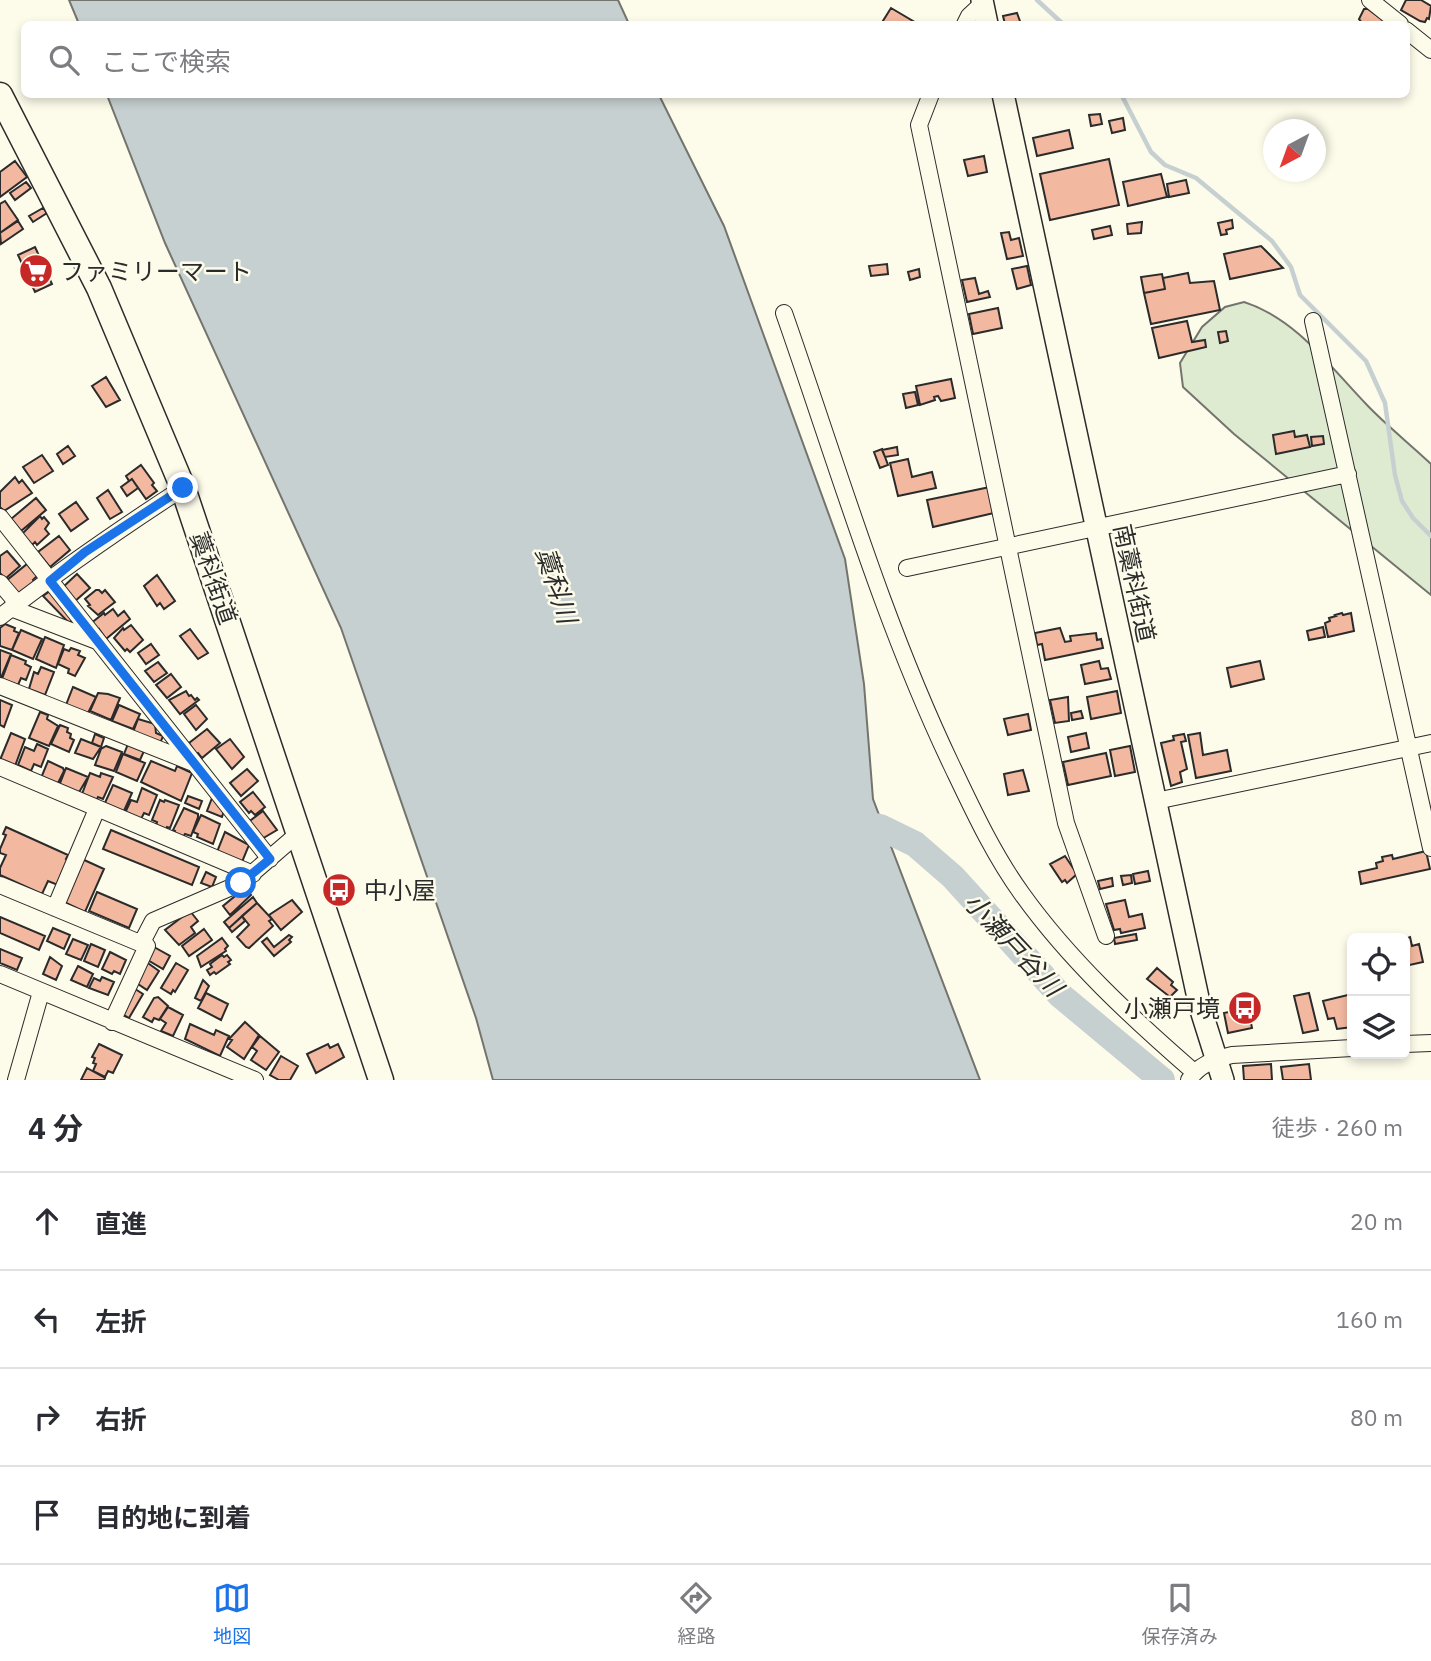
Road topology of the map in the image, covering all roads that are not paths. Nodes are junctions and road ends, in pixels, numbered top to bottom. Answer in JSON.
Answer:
{"nodes":[{"id":1,"x":1370,"y":0,"type":"edge"},
{"id":2,"x":982,"y":2,"type":"edge"},
{"id":3,"x":967,"y":21,"type":"edge"},
{"id":4,"x":986,"y":21,"type":"edge"},
{"id":5,"x":1396,"y":21,"type":"edge"},
{"id":6,"x":1431,"y":29,"type":"edge"},
{"id":7,"x":1410,"y":33,"type":"edge"},
{"id":8,"x":1428,"y":48,"type":"edge"},
{"id":9,"x":0,"y":95,"type":"edge"},
{"id":10,"x":929,"y":98,"type":"edge"},
{"id":11,"x":1004,"y":98,"type":"edge"},
{"id":12,"x":784,"y":313,"type":"dead end"},
{"id":13,"x":1313,"y":321,"type":"dead end"},
{"id":14,"x":1348,"y":474,"type":"junction"},
{"id":15,"x":183,"y":488,"type":"junction"},
{"id":16,"x":0,"y":517,"type":"edge"},
{"id":17,"x":1097,"y":527,"type":"junction"},
{"id":18,"x":1007,"y":547,"type":"junction"},
{"id":19,"x":907,"y":568,"type":"dead end"},
{"id":20,"x":50,"y":581,"type":"junction"},
{"id":21,"x":0,"y":583,"type":"edge"},
{"id":22,"x":10,"y":610,"type":"edge"},
{"id":23,"x":97,"y":641,"type":"junction"},
{"id":24,"x":0,"y":685,"type":"edge"},
{"id":25,"x":1431,"y":743,"type":"edge"},
{"id":26,"x":1409,"y":748,"type":"junction"},
{"id":27,"x":194,"y":763,"type":"junction"},
{"id":28,"x":0,"y":767,"type":"edge"},
{"id":29,"x":1156,"y":801,"type":"junction"},
{"id":30,"x":97,"y":809,"type":"junction"},
{"id":31,"x":300,"y":832,"type":"junction"},
{"id":32,"x":1431,"y":848,"type":"edge"},
{"id":33,"x":270,"y":859,"type":"junction"},
{"id":34,"x":253,"y":874,"type":"junction"},
{"id":35,"x":0,"y":885,"type":"edge"},
{"id":36,"x":55,"y":908,"type":"junction"},
{"id":37,"x":1106,"y":936,"type":"dead end"},
{"id":38,"x":141,"y":944,"type":"junction"},
{"id":39,"x":0,"y":974,"type":"edge"},
{"id":40,"x":41,"y":992,"type":"junction"},
{"id":41,"x":112,"y":1022,"type":"junction"},
{"id":42,"x":1431,"y":1043,"type":"edge"},
{"id":43,"x":1410,"y":1044,"type":"edge"},
{"id":44,"x":1347,"y":1048,"type":"edge"},
{"id":45,"x":1214,"y":1060,"type":"junction"},
{"id":46,"x":1192,"y":1076,"type":"edge"},
{"id":47,"x":16,"y":1080,"type":"edge"},
{"id":48,"x":255,"y":1080,"type":"edge"},
{"id":49,"x":381,"y":1080,"type":"edge"},
{"id":50,"x":1223,"y":1080,"type":"edge"}],
"edges":[{"from":1,"to":5,"type":"street"},
{"from":2,"to":3,"type":"street"},
{"from":2,"to":4,"type":"main road"},
{"from":6,"to":8,"type":"street"},
{"from":7,"to":8,"type":"street"},
{"from":9,"to":15,"type":"highway","name":"藁科街道"},
{"from":10,"to":18,"type":"street"},
{"from":11,"to":17,"type":"main road","name":"南藁科街道"},
{"from":12,"to":46,"type":"street"},
{"from":13,"to":14,"type":"street"},
{"from":14,"to":17,"type":"street"},
{"from":14,"to":26,"type":"street"},
{"from":15,"to":20,"type":"street"},
{"from":15,"to":31,"type":"highway","name":"藁科街道"},
{"from":16,"to":20,"type":"street"},
{"from":17,"to":18,"type":"street"},
{"from":17,"to":29,"type":"main road","name":"南藁科街道"},
{"from":18,"to":19,"type":"street"},
{"from":18,"to":37,"type":"street"},
{"from":20,"to":22,"type":"street"},
{"from":20,"to":23,"type":"street"},
{"from":21,"to":22,"type":"street"},
{"from":22,"to":23,"type":"street"},
{"from":23,"to":27,"type":"street"},
{"from":24,"to":27,"type":"street"},
{"from":25,"to":26,"type":"street"},
{"from":26,"to":29,"type":"street"},
{"from":26,"to":32,"type":"street"},
{"from":27,"to":33,"type":"street"},
{"from":28,"to":30,"type":"street"},
{"from":29,"to":45,"type":"main road","name":"南藁科街道"},
{"from":30,"to":34,"type":"street"},
{"from":30,"to":36,"type":"street"},
{"from":31,"to":33,"type":"street"},
{"from":31,"to":49,"type":"highway","name":"藁科街道"},
{"from":33,"to":34,"type":"street"},
{"from":34,"to":38,"type":"street"},
{"from":35,"to":36,"type":"street"},
{"from":36,"to":38,"type":"street"},
{"from":38,"to":41,"type":"street"},
{"from":39,"to":40,"type":"street"},
{"from":40,"to":41,"type":"street"},
{"from":40,"to":47,"type":"street"},
{"from":41,"to":48,"type":"street"},
{"from":42,"to":43,"type":"street"},
{"from":44,"to":45,"type":"street"},
{"from":45,"to":46,"type":"street"},
{"from":45,"to":50,"type":"main road","name":"南藁科街道"}]}
